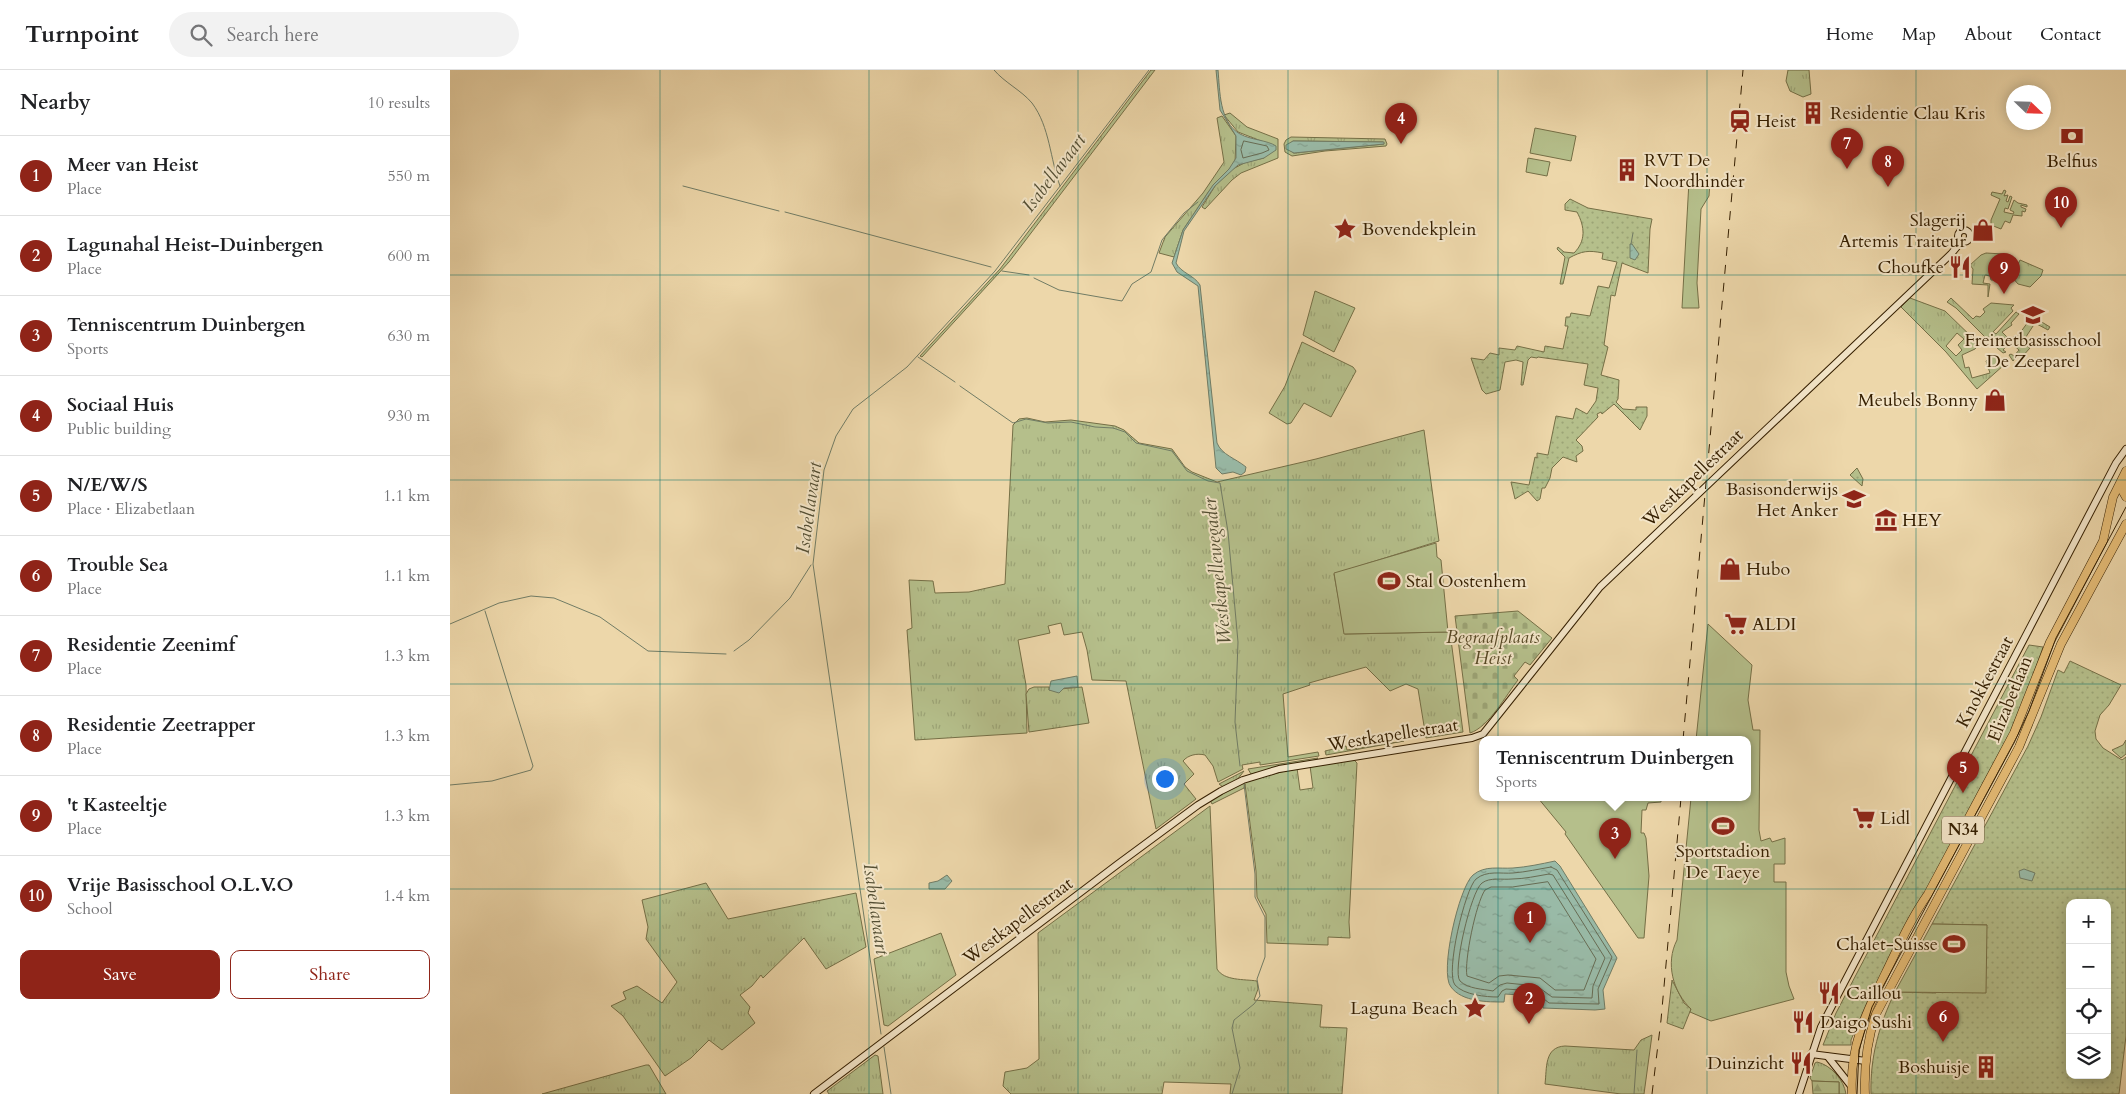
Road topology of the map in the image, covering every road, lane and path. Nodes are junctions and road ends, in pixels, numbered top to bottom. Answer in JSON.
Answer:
{"nodes":[{"id":1,"x":1961,"y":242,"type":"dead end"},
{"id":2,"x":2125,"y":449,"type":"edge"},
{"id":3,"x":2125,"y":474,"type":"edge"},
{"id":4,"x":2126,"y":497,"type":"edge"},
{"id":5,"x":2126,"y":524,"type":"edge"},
{"id":6,"x":1812,"y":1054,"type":"junction"},
{"id":7,"x":1828,"y":1057,"type":"junction"},
{"id":8,"x":1853,"y":1060,"type":"junction"},
{"id":9,"x":1866,"y":1061,"type":"junction"},
{"id":10,"x":1852,"y":1090,"type":"edge"},
{"id":11,"x":814,"y":1094,"type":"edge"},
{"id":12,"x":1799,"y":1094,"type":"edge"},
{"id":13,"x":1865,"y":1094,"type":"edge"}],
"edges":[{"from":1,"to":11,"type":"street","name":"Westkapellestraat"},
{"from":2,"to":6,"type":"street","name":"Knokkestraat"},
{"from":3,"to":4,"type":"main road","name":"Elizabetlaan","number":"N34"},
{"from":3,"to":8,"type":"main road","name":"Elizabetlaan","number":"N34"},
{"from":5,"to":9,"type":"main road","name":"Elizabetlaan","number":"N34"},
{"from":6,"to":7,"type":"street"},
{"from":6,"to":12,"type":"street","name":"Knokkestraat"},
{"from":7,"to":8,"type":"street"},
{"from":7,"to":10,"type":"street"},
{"from":8,"to":9,"type":"street"},
{"from":8,"to":10,"type":"main road","name":"Elizabetlaan","number":"N34"},
{"from":9,"to":13,"type":"main road","name":"Elizabetlaan","number":"N34"}]}
